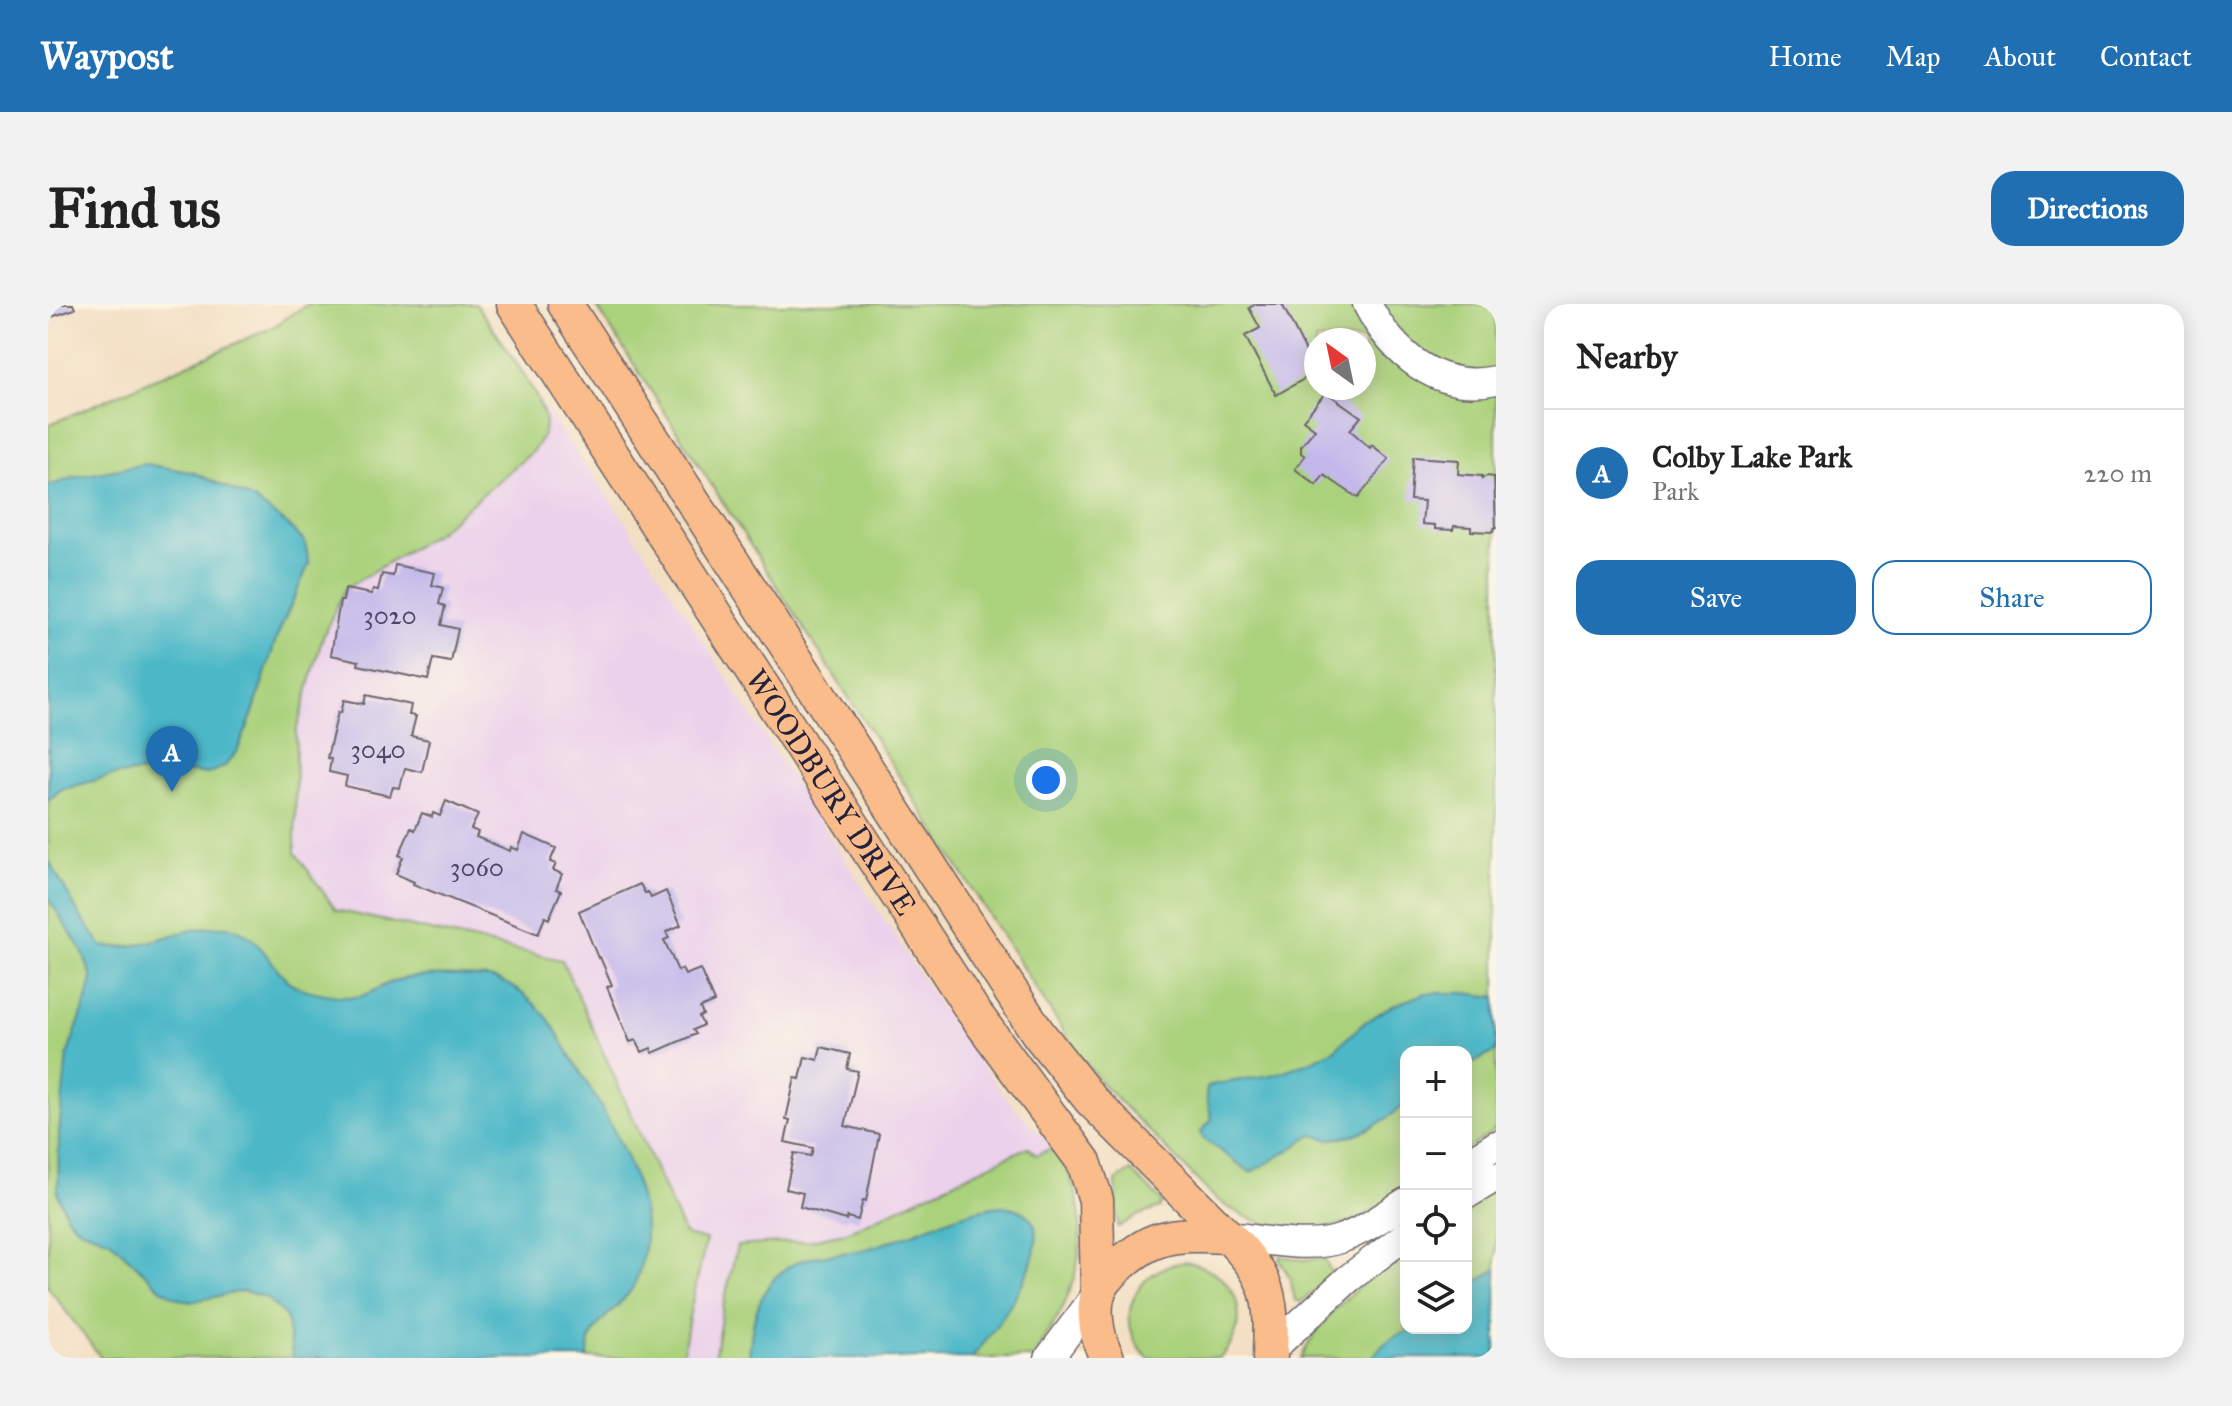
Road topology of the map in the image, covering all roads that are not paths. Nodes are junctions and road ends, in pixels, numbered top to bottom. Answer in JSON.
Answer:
{"nodes":[{"id":1,"x":514,"y":304,"type":"edge"},
{"id":2,"x":565,"y":304,"type":"edge"},
{"id":3,"x":1367,"y":304,"type":"edge"},
{"id":4,"x":1496,"y":380,"type":"edge"},
{"id":5,"x":1496,"y":1145,"type":"edge"},
{"id":6,"x":1472,"y":1160,"type":"edge"},
{"id":7,"x":1496,"y":1177,"type":"edge"},
{"id":8,"x":1472,"y":1191,"type":"edge"},
{"id":9,"x":1400,"y":1206,"type":"edge"},
{"id":10,"x":1227,"y":1236,"type":"junction"},
{"id":11,"x":1400,"y":1240,"type":"edge"},
{"id":12,"x":1098,"y":1294,"type":"junction"},
{"id":13,"x":1269,"y":1355,"type":"edge"},
{"id":14,"x":1049,"y":1358,"type":"edge"},
{"id":15,"x":1107,"y":1358,"type":"edge"}],
"edges":[{"from":1,"to":12,"type":"main road","name":"WOODBURY DRIVE"},
{"from":2,"to":10,"type":"main road","name":"WOODBURY DRIVE"},
{"from":3,"to":4,"type":"street"},
{"from":5,"to":6,"type":"street"},
{"from":7,"to":8,"type":"street"},
{"from":9,"to":10,"type":"street"},
{"from":10,"to":12,"type":"main road"},
{"from":10,"to":13,"type":"main road","name":"WOODBURY DRIVE"},
{"from":11,"to":13,"type":"street"},
{"from":12,"to":14,"type":"street"},
{"from":12,"to":15,"type":"main road","name":"WOODBURY DRIVE"}]}
